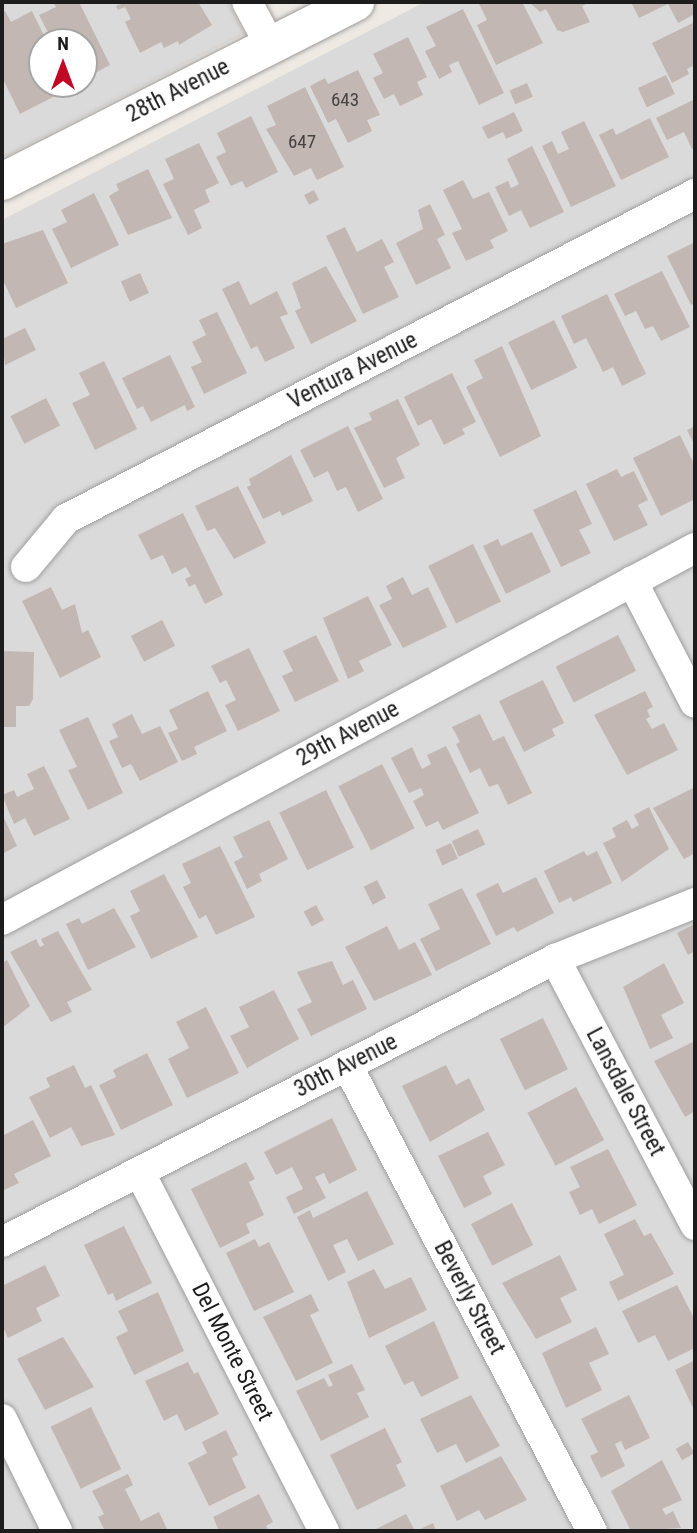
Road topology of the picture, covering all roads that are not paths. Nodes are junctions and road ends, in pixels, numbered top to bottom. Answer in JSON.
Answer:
{"nodes":[{"id":1,"x":247,"y":2,"type":"edge"},
{"id":2,"x":355,"y":2,"type":"edge"},
{"id":3,"x":270,"y":45,"type":"junction"},
{"id":4,"x":2,"y":181,"type":"edge"},
{"id":5,"x":695,"y":194,"type":"edge"},
{"id":6,"x":695,"y":548,"type":"edge"},
{"id":7,"x":26,"y":567,"type":"dead end"},
{"id":8,"x":632,"y":581,"type":"junction"},
{"id":9,"x":695,"y":703,"type":"edge"},
{"id":10,"x":695,"y":903,"type":"edge"},
{"id":11,"x":2,"y":920,"type":"edge"},
{"id":12,"x":555,"y":959,"type":"junction"},
{"id":13,"x":347,"y":1065,"type":"junction"},
{"id":14,"x":139,"y":1173,"type":"junction"},
{"id":15,"x":695,"y":1225,"type":"edge"},
{"id":16,"x":2,"y":1242,"type":"edge"},
{"id":17,"x":2,"y":1419,"type":"edge"},
{"id":18,"x":57,"y":1531,"type":"edge"},
{"id":19,"x":324,"y":1531,"type":"edge"},
{"id":20,"x":592,"y":1531,"type":"edge"}],
"edges":[{"from":1,"to":3,"type":"street"},
{"from":2,"to":3,"type":"street","name":"28th Avenue"},
{"from":3,"to":4,"type":"street","name":"28th Avenue"},
{"from":5,"to":7,"type":"street","name":"Ventura Avenue"},
{"from":6,"to":8,"type":"street","name":"29th Avenue"},
{"from":8,"to":9,"type":"street"},
{"from":8,"to":11,"type":"street","name":"29th Avenue"},
{"from":10,"to":12,"type":"street","name":"30th Avenue"},
{"from":12,"to":13,"type":"street","name":"30th Avenue"},
{"from":12,"to":15,"type":"street","name":"Lansdale Street"},
{"from":13,"to":14,"type":"street","name":"30th Avenue"},
{"from":13,"to":20,"type":"street","name":"Beverly Street"},
{"from":14,"to":16,"type":"street","name":"30th Avenue"},
{"from":14,"to":19,"type":"street","name":"Del Monte Street"},
{"from":17,"to":18,"type":"street"}]}
